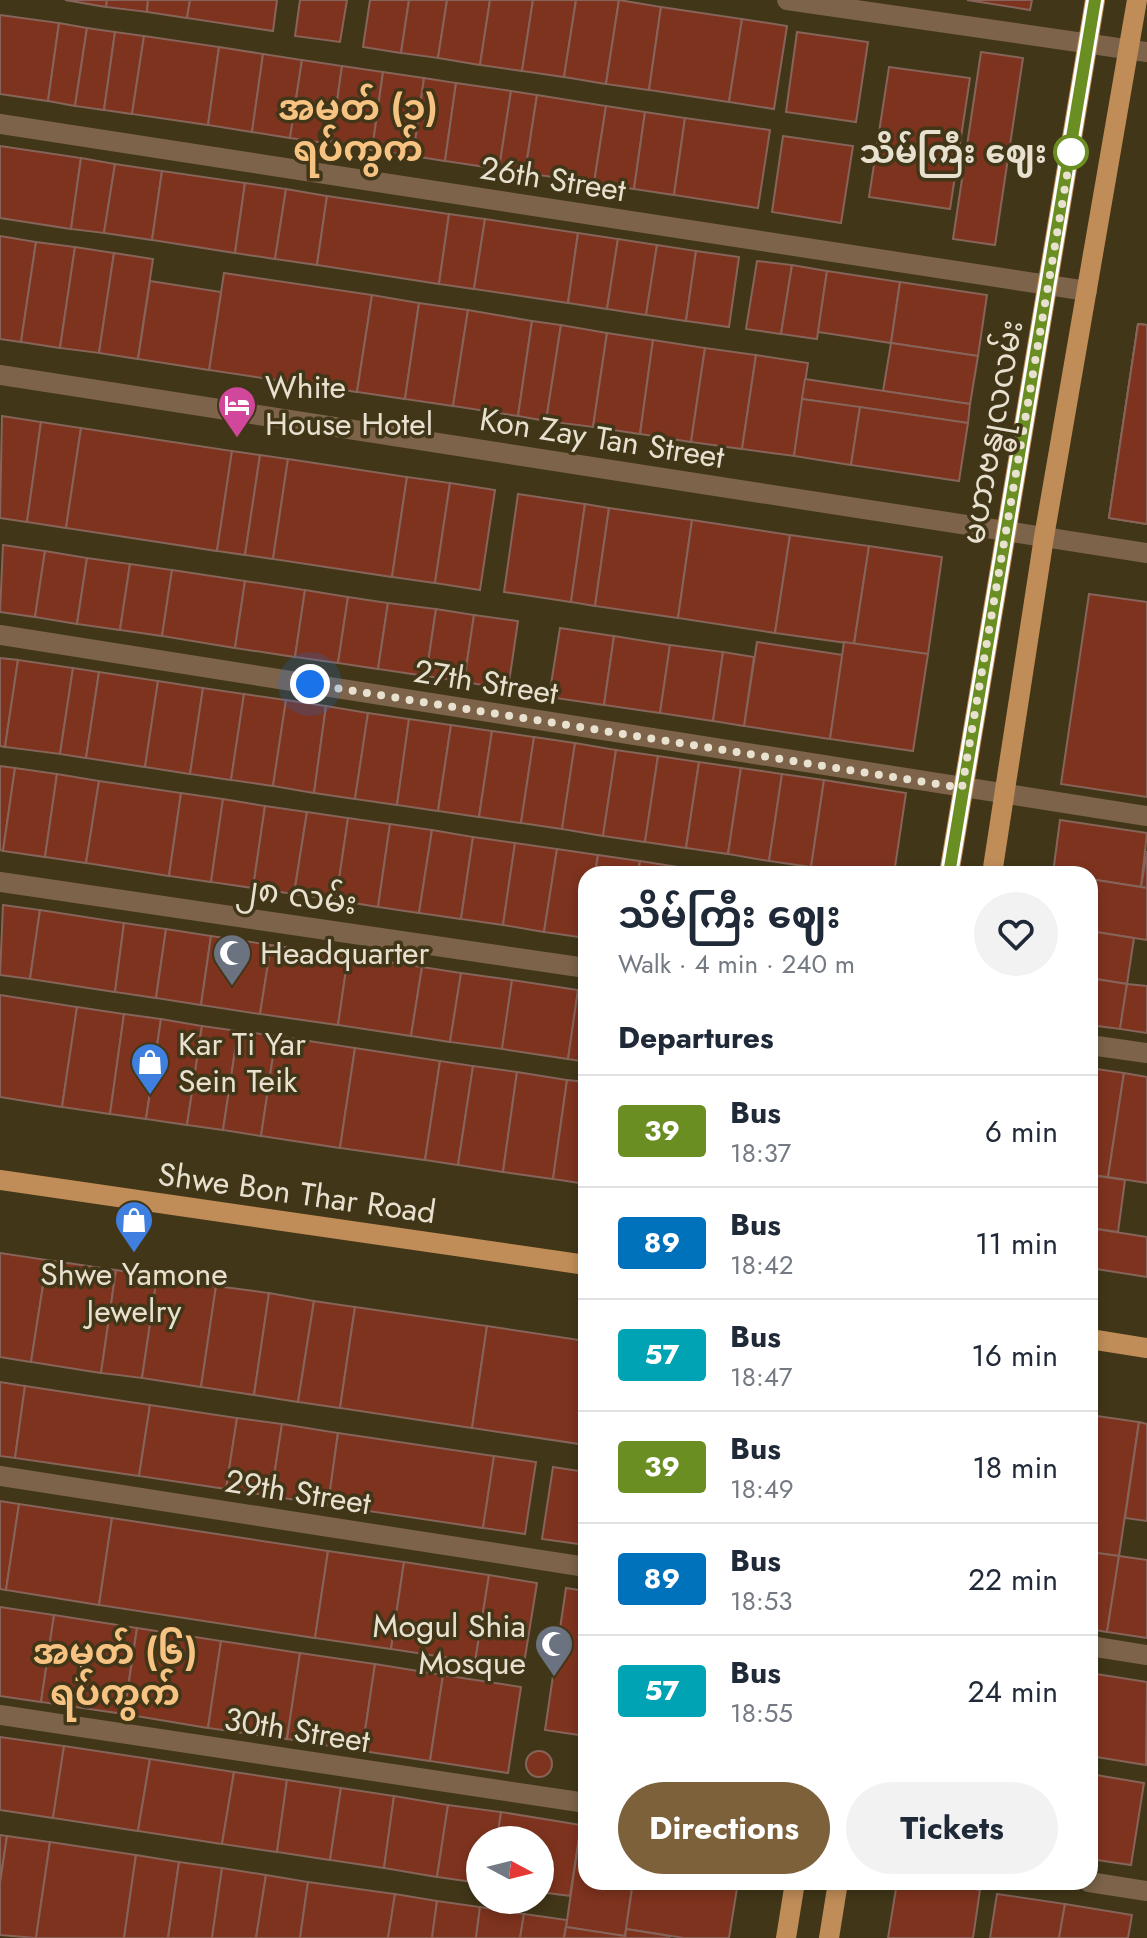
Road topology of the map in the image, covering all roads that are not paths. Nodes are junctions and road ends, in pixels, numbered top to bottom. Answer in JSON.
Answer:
{"nodes":[{"id":1,"x":787,"y":0,"type":"edge"},
{"id":2,"x":1095,"y":0,"type":"edge"},
{"id":3,"x":1137,"y":0,"type":"edge"},
{"id":4,"x":1087,"y":45,"type":"junction"},
{"id":5,"x":1138,"y":51,"type":"edge"},
{"id":6,"x":0,"y":124,"type":"edge"},
{"id":7,"x":1049,"y":286,"type":"junction"},
{"id":8,"x":1087,"y":291,"type":"junction"},
{"id":9,"x":0,"y":375,"type":"edge"},
{"id":10,"x":1004,"y":531,"type":"junction"},
{"id":11,"x":1044,"y":537,"type":"junction"},
{"id":12,"x":1147,"y":553,"type":"edge"},
{"id":13,"x":0,"y":635,"type":"edge"},
{"id":14,"x":962,"y":788,"type":"junction"},
{"id":15,"x":1004,"y":794,"type":"junction"},
{"id":16,"x":1147,"y":816,"type":"edge"},
{"id":17,"x":950,"y":866,"type":"edge"},
{"id":18,"x":993,"y":866,"type":"edge"},
{"id":19,"x":0,"y":882,"type":"edge"},
{"id":20,"x":578,"y":967,"type":"edge"},
{"id":21,"x":1098,"y":1046,"type":"edge"},
{"id":22,"x":1147,"y":1053,"type":"edge"},
{"id":23,"x":0,"y":1180,"type":"edge"},
{"id":24,"x":578,"y":1264,"type":"edge"},
{"id":25,"x":1098,"y":1340,"type":"edge"},
{"id":26,"x":1147,"y":1348,"type":"edge"},
{"id":27,"x":0,"y":1476,"type":"edge"},
{"id":28,"x":578,"y":1566,"type":"edge"},
{"id":29,"x":1098,"y":1647,"type":"edge"},
{"id":30,"x":1147,"y":1655,"type":"edge"},
{"id":31,"x":0,"y":1715,"type":"edge"},
{"id":32,"x":578,"y":1802,"type":"edge"},
{"id":33,"x":1098,"y":1883,"type":"edge"},
{"id":34,"x":794,"y":1890,"type":"edge"},
{"id":35,"x":837,"y":1890,"type":"edge"},
{"id":36,"x":1147,"y":1891,"type":"edge"},
{"id":37,"x":786,"y":1938,"type":"edge"},
{"id":38,"x":829,"y":1938,"type":"edge"}],
"edges":[{"from":1,"to":4,"type":"street"},
{"from":2,"to":4,"type":"main road","name":"မဟာဗန္ဓုလလမ်း"},
{"from":3,"to":5,"type":"main road"},
{"from":4,"to":5,"type":"street"},
{"from":4,"to":7,"type":"main road","name":"မဟာဗန္ဓုလလမ်း"},
{"from":5,"to":8,"type":"main road"},
{"from":6,"to":7,"type":"street","name":"26th Street"},
{"from":7,"to":8,"type":"street","name":"26th Street"},
{"from":7,"to":10,"type":"main road","name":"မဟာဗန္ဓုလလမ်း"},
{"from":8,"to":11,"type":"main road"},
{"from":9,"to":10,"type":"street","name":"Kon Zay Tan Street"},
{"from":10,"to":11,"type":"street","name":"Kon Zay Tan Street"},
{"from":10,"to":14,"type":"main road","name":"မဟာဗန္ဓုလလမ်း"},
{"from":11,"to":12,"type":"street"},
{"from":11,"to":15,"type":"main road"},
{"from":13,"to":14,"type":"street","name":"27th Street"},
{"from":14,"to":15,"type":"street","name":"27th Street"},
{"from":14,"to":17,"type":"main road","name":"မဟာဗန္ဓုလလမ်း"},
{"from":15,"to":16,"type":"street"},
{"from":15,"to":18,"type":"main road"},
{"from":19,"to":20,"type":"street","name":"၂၈ လမ်း"},
{"from":21,"to":22,"type":"street"},
{"from":23,"to":24,"type":"main road","name":"Shwe Bon Thar Road"},
{"from":25,"to":26,"type":"main road"},
{"from":27,"to":28,"type":"street","name":"29th Street"},
{"from":29,"to":30,"type":"street"},
{"from":31,"to":32,"type":"street","name":"30th Street"},
{"from":33,"to":36,"type":"street"},
{"from":34,"to":37,"type":"main road"},
{"from":35,"to":38,"type":"main road"}]}
